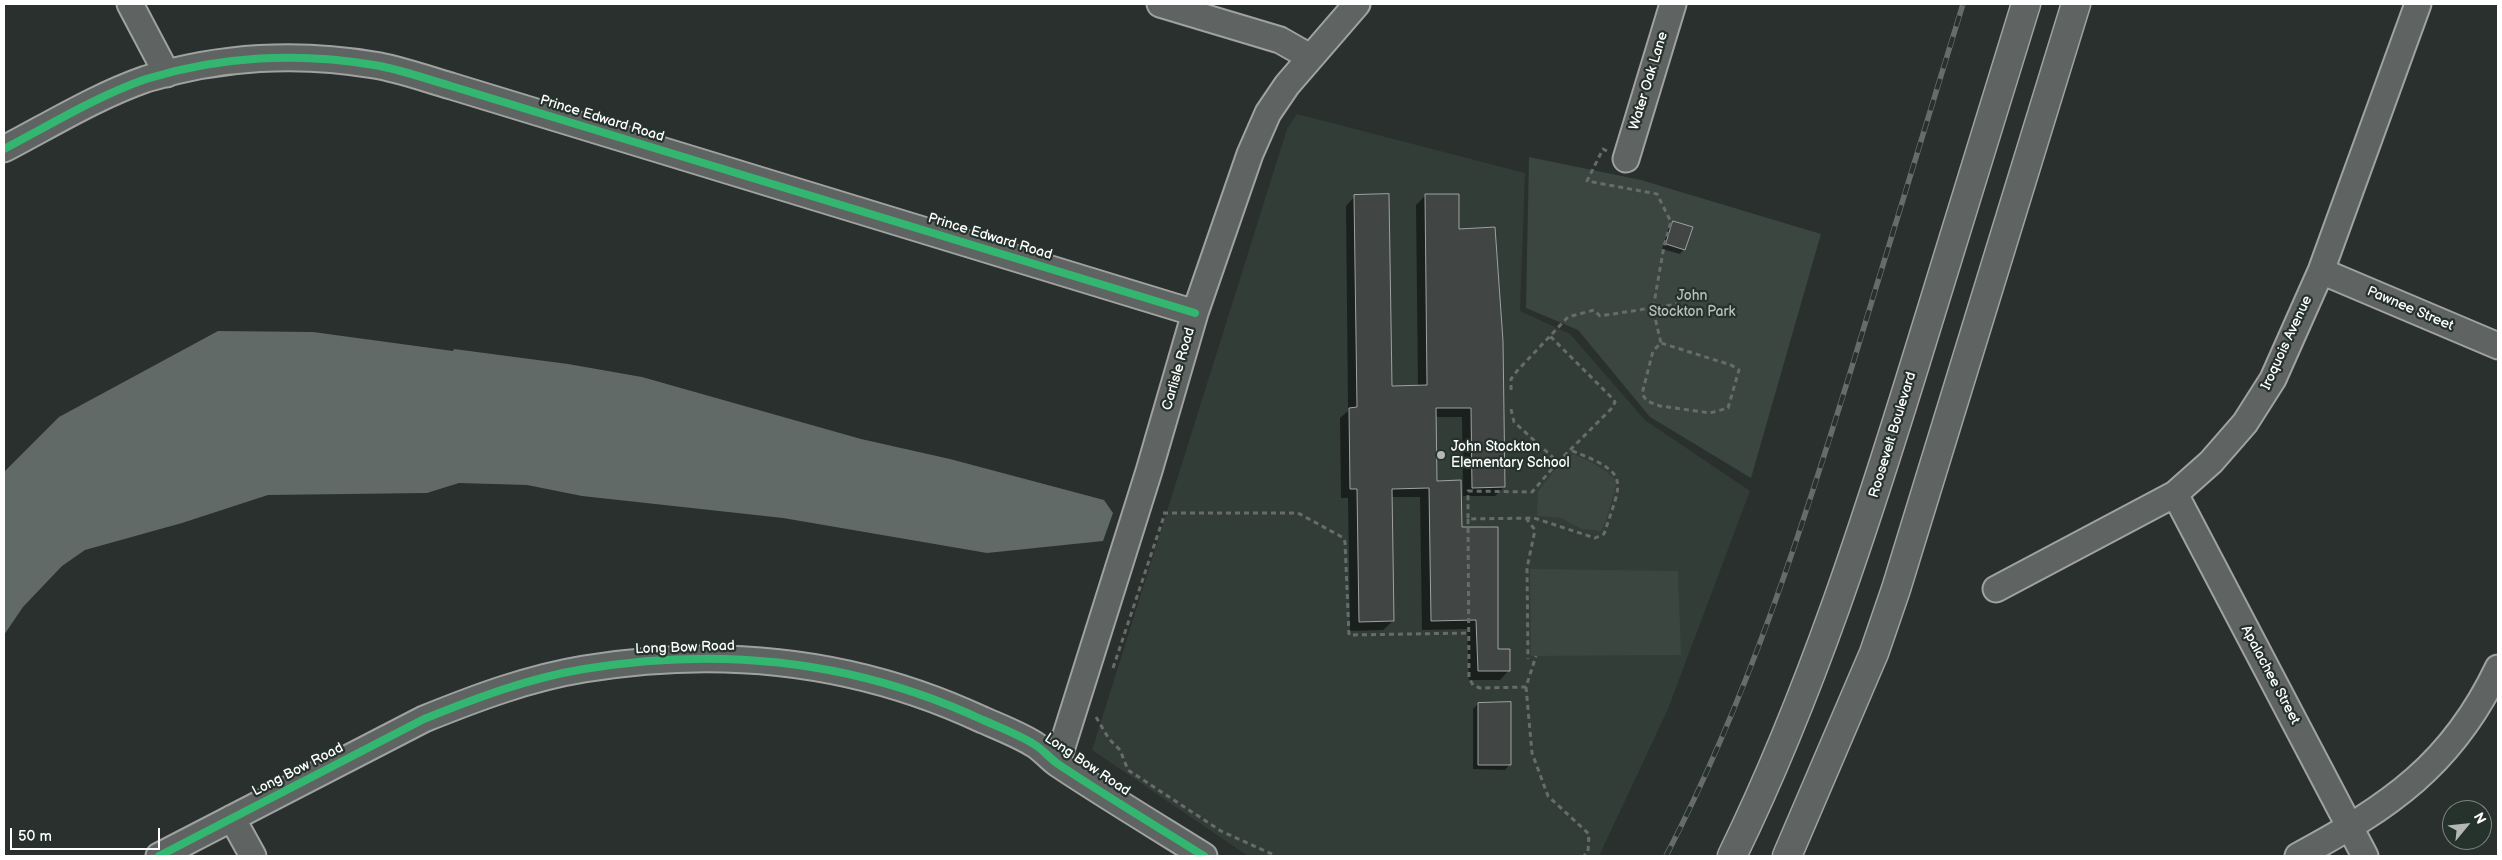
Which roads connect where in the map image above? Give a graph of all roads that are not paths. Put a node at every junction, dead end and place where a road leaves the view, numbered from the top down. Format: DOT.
graph roads {
  1 [pos="130,4"];
  2 [pos="1160,4"];
  3 [pos="1357,4"];
  4 [pos="1672,4"];
  5 [pos="2026,4"];
  6 [pos="2076,4"];
  7 [pos="2418,4"];
  8 [pos="1310,57"];
  9 [pos="167,74"];
  10 [pos="4,149"];
  11 [pos="1626,159"];
  12 [pos="2321,271"];
  13 [pos="1195,313"];
  14 [pos="2498,346"];
  15 [pos="2174,494"];
  16 [pos="1996,589"];
  17 [pos="2498,668"];
  18 [pos="1057,763"];
  19 [pos="232,818"];
  20 [pos="2350,828"];
  21 [pos="159,856"];
  22 [pos="253,856"];
  23 [pos="1204,856"];
  24 [pos="1732,856"];
  25 [pos="1787,856"];
  26 [pos="2298,856"];
  27 [pos="2365,856"];
  1 -- 9 [label="street"];
  2 -- 8 [label="street"];
  3 -- 8 [label="street, Carlisle Road"];
  4 -- 11 [label="street, Water Oak Lane"];
  5 -- 24 [label="highway, Roosevelt Boulevard"];
  6 -- 25 [label="highway"];
  7 -- 12 [label="street, Iroquois Avenue"];
  8 -- 13 [label="street, Carlisle Road"];
  9 -- 10 [label="street, Prince Edward Road"];
  9 -- 13 [label="street, Prince Edward Road"];
  12 -- 14 [label="street, Pawnee Street"];
  12 -- 15 [label="street, Iroquois Avenue"];
  13 -- 18 [label="street, Carlisle Road"];
  15 -- 16 [label="street, Iroquois Avenue"];
  15 -- 20 [label="street, Apalachee Street"];
  17 -- 20 [label="street"];
  18 -- 19 [label="street, Long Bow Road"];
  18 -- 23 [label="street, Long Bow Road"];
  19 -- 21 [label="street, Long Bow Road"];
  19 -- 22 [label="street"];
  20 -- 26 [label="street"];
  20 -- 27 [label="street, Apalachee Street"];
}
